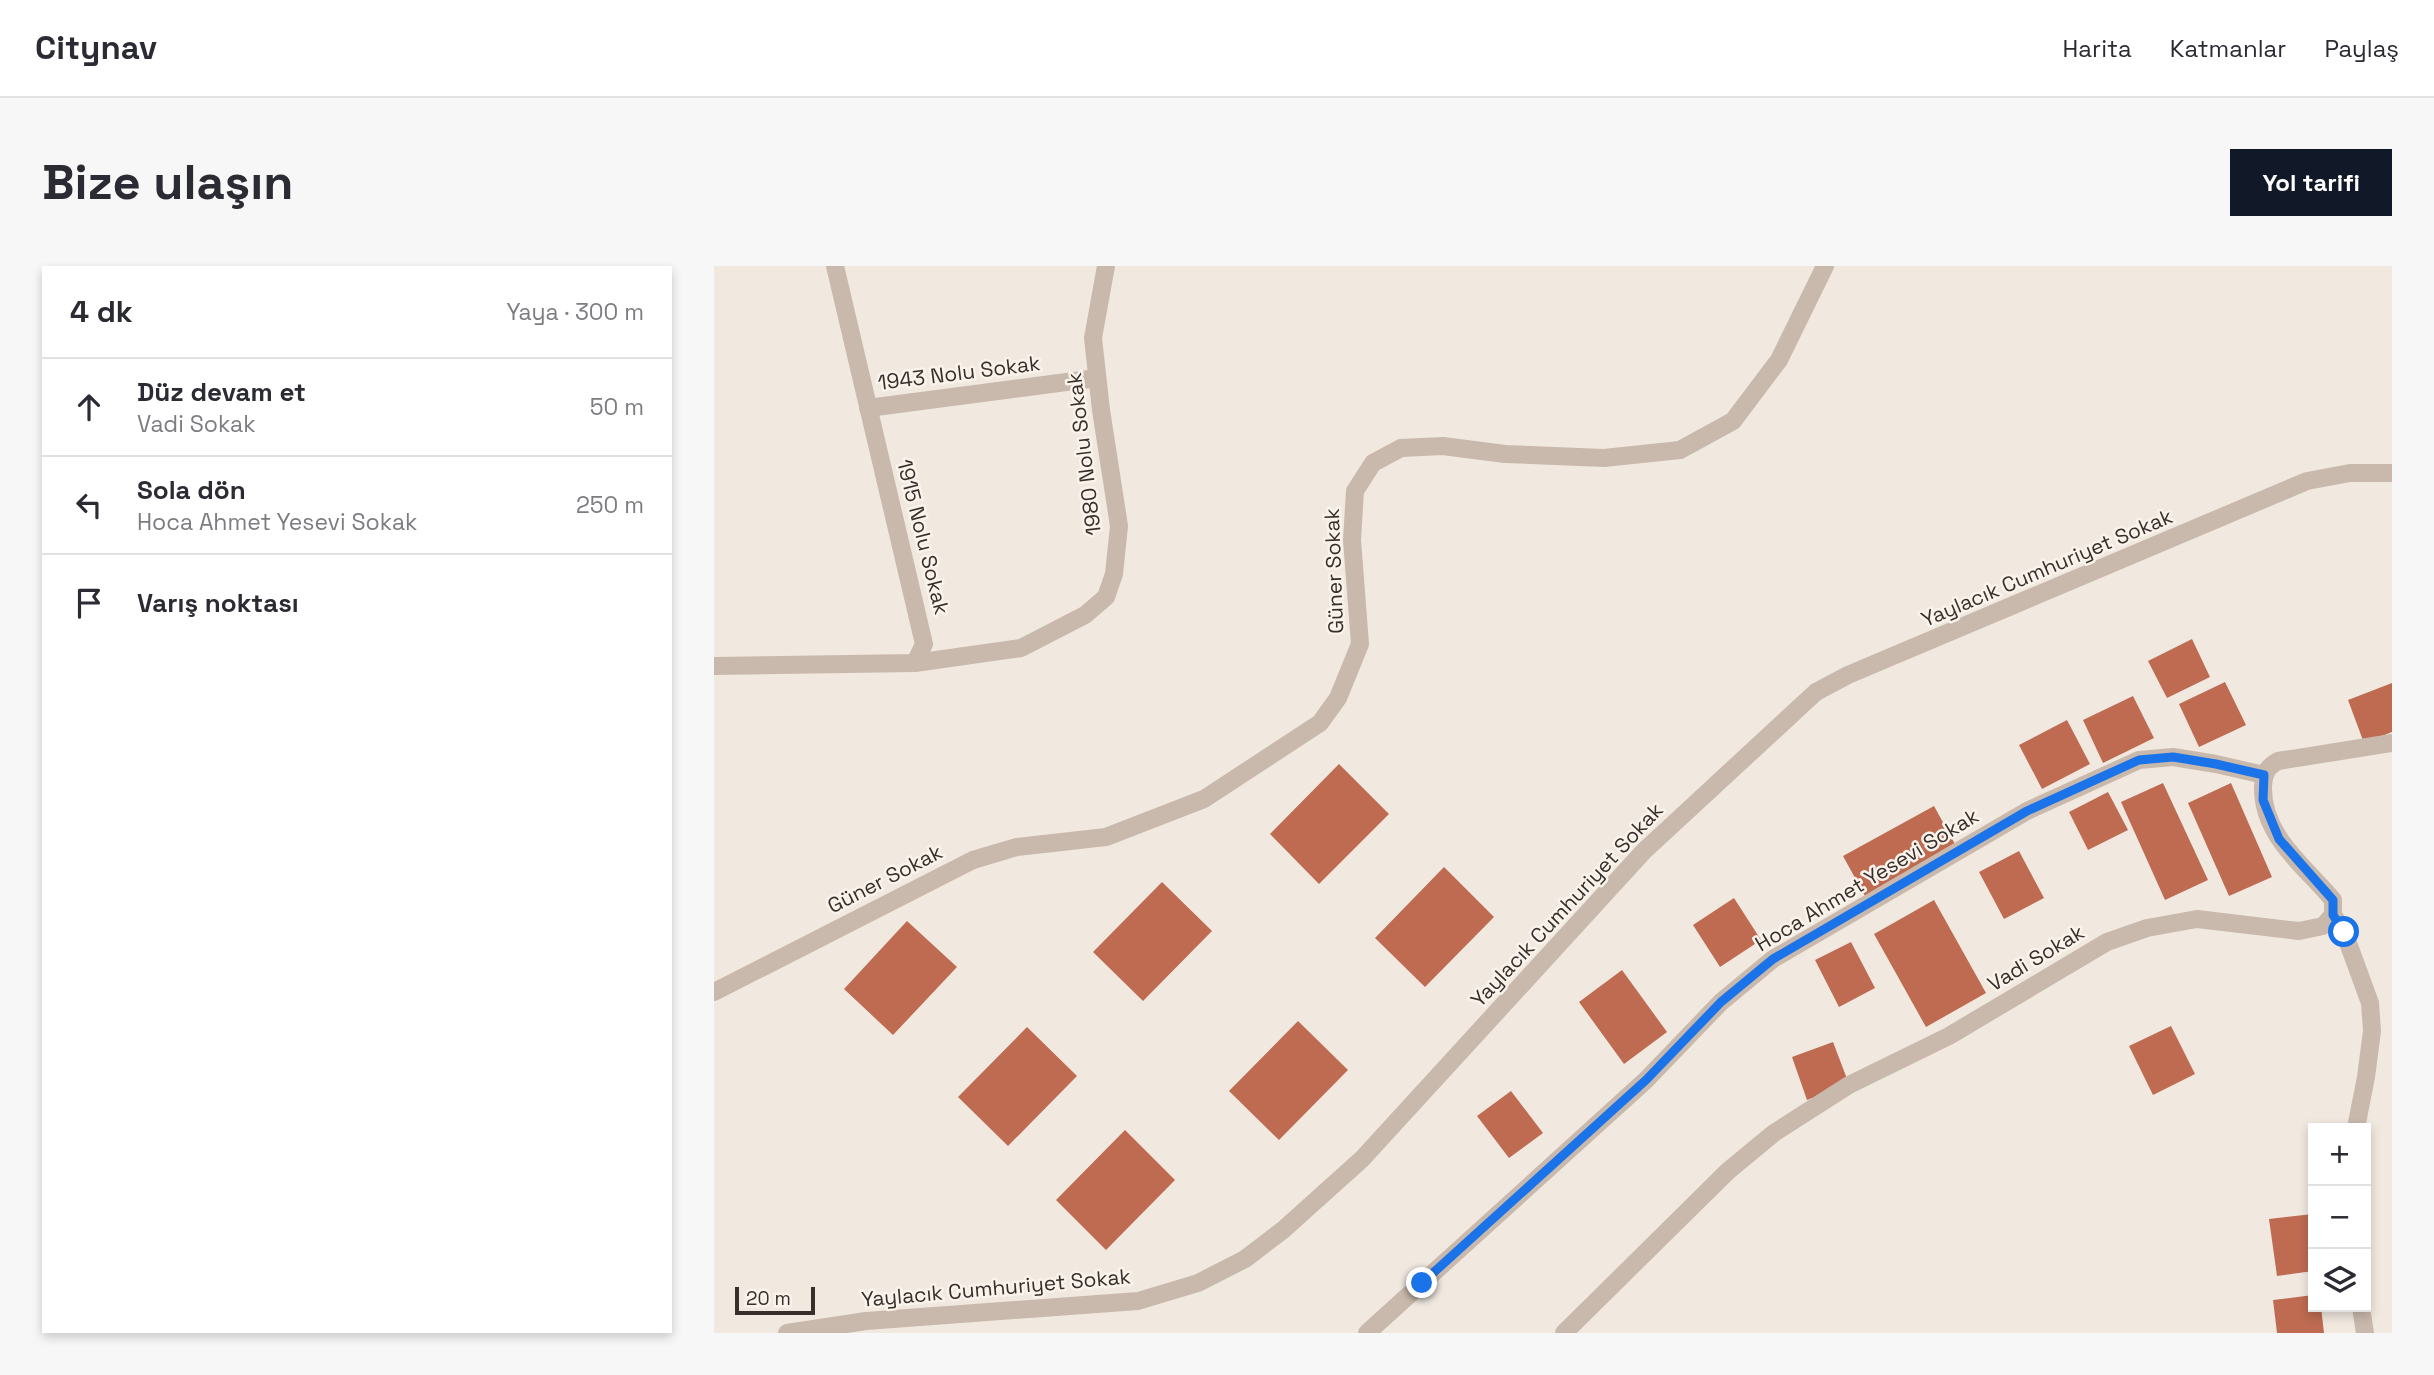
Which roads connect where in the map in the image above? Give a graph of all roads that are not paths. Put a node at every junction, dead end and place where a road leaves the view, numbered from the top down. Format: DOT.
graph roads {
  1 [pos="835,266"];
  2 [pos="1106,266"];
  3 [pos="1825,266"];
  4 [pos="1097,378"];
  5 [pos="868,408"];
  6 [pos="2392,473"];
  7 [pos="915,663"];
  8 [pos="714,666"];
  9 [pos="2392,743"];
  10 [pos="2264,775"];
  11 [pos="2333,915"];
  12 [pos="714,992"];
  13 [pos="2357,1123"];
  14 [pos="2362,1312"];
  15 [pos="787,1333"];
  16 [pos="1367,1333"];
  17 [pos="1564,1333"];
  18 [pos="2365,1333"];
  1 -- 5 [label="street, 1915 Nolu Sokak"];
  2 -- 4 [label="street, 1980 Nolu Sokak"];
  3 -- 12 [label="street, Güner Sokak"];
  4 -- 5 [label="street, 1943 Nolu Sokak"];
  4 -- 7 [label="street, 1980 Nolu Sokak"];
  5 -- 7 [label="street, 1915 Nolu Sokak"];
  6 -- 15 [label="street, Yaylacık Cumhuriyet Sokak"];
  7 -- 8 [label="street"];
  9 -- 10 [label="street"];
  10 -- 11 [label="street"];
  10 -- 16 [label="street, Hoca Ahmet Yesevi Sokak"];
  11 -- 13 [label="street"];
  11 -- 17 [label="street, Vadi Sokak"];
  14 -- 18 [label="street"];
}
